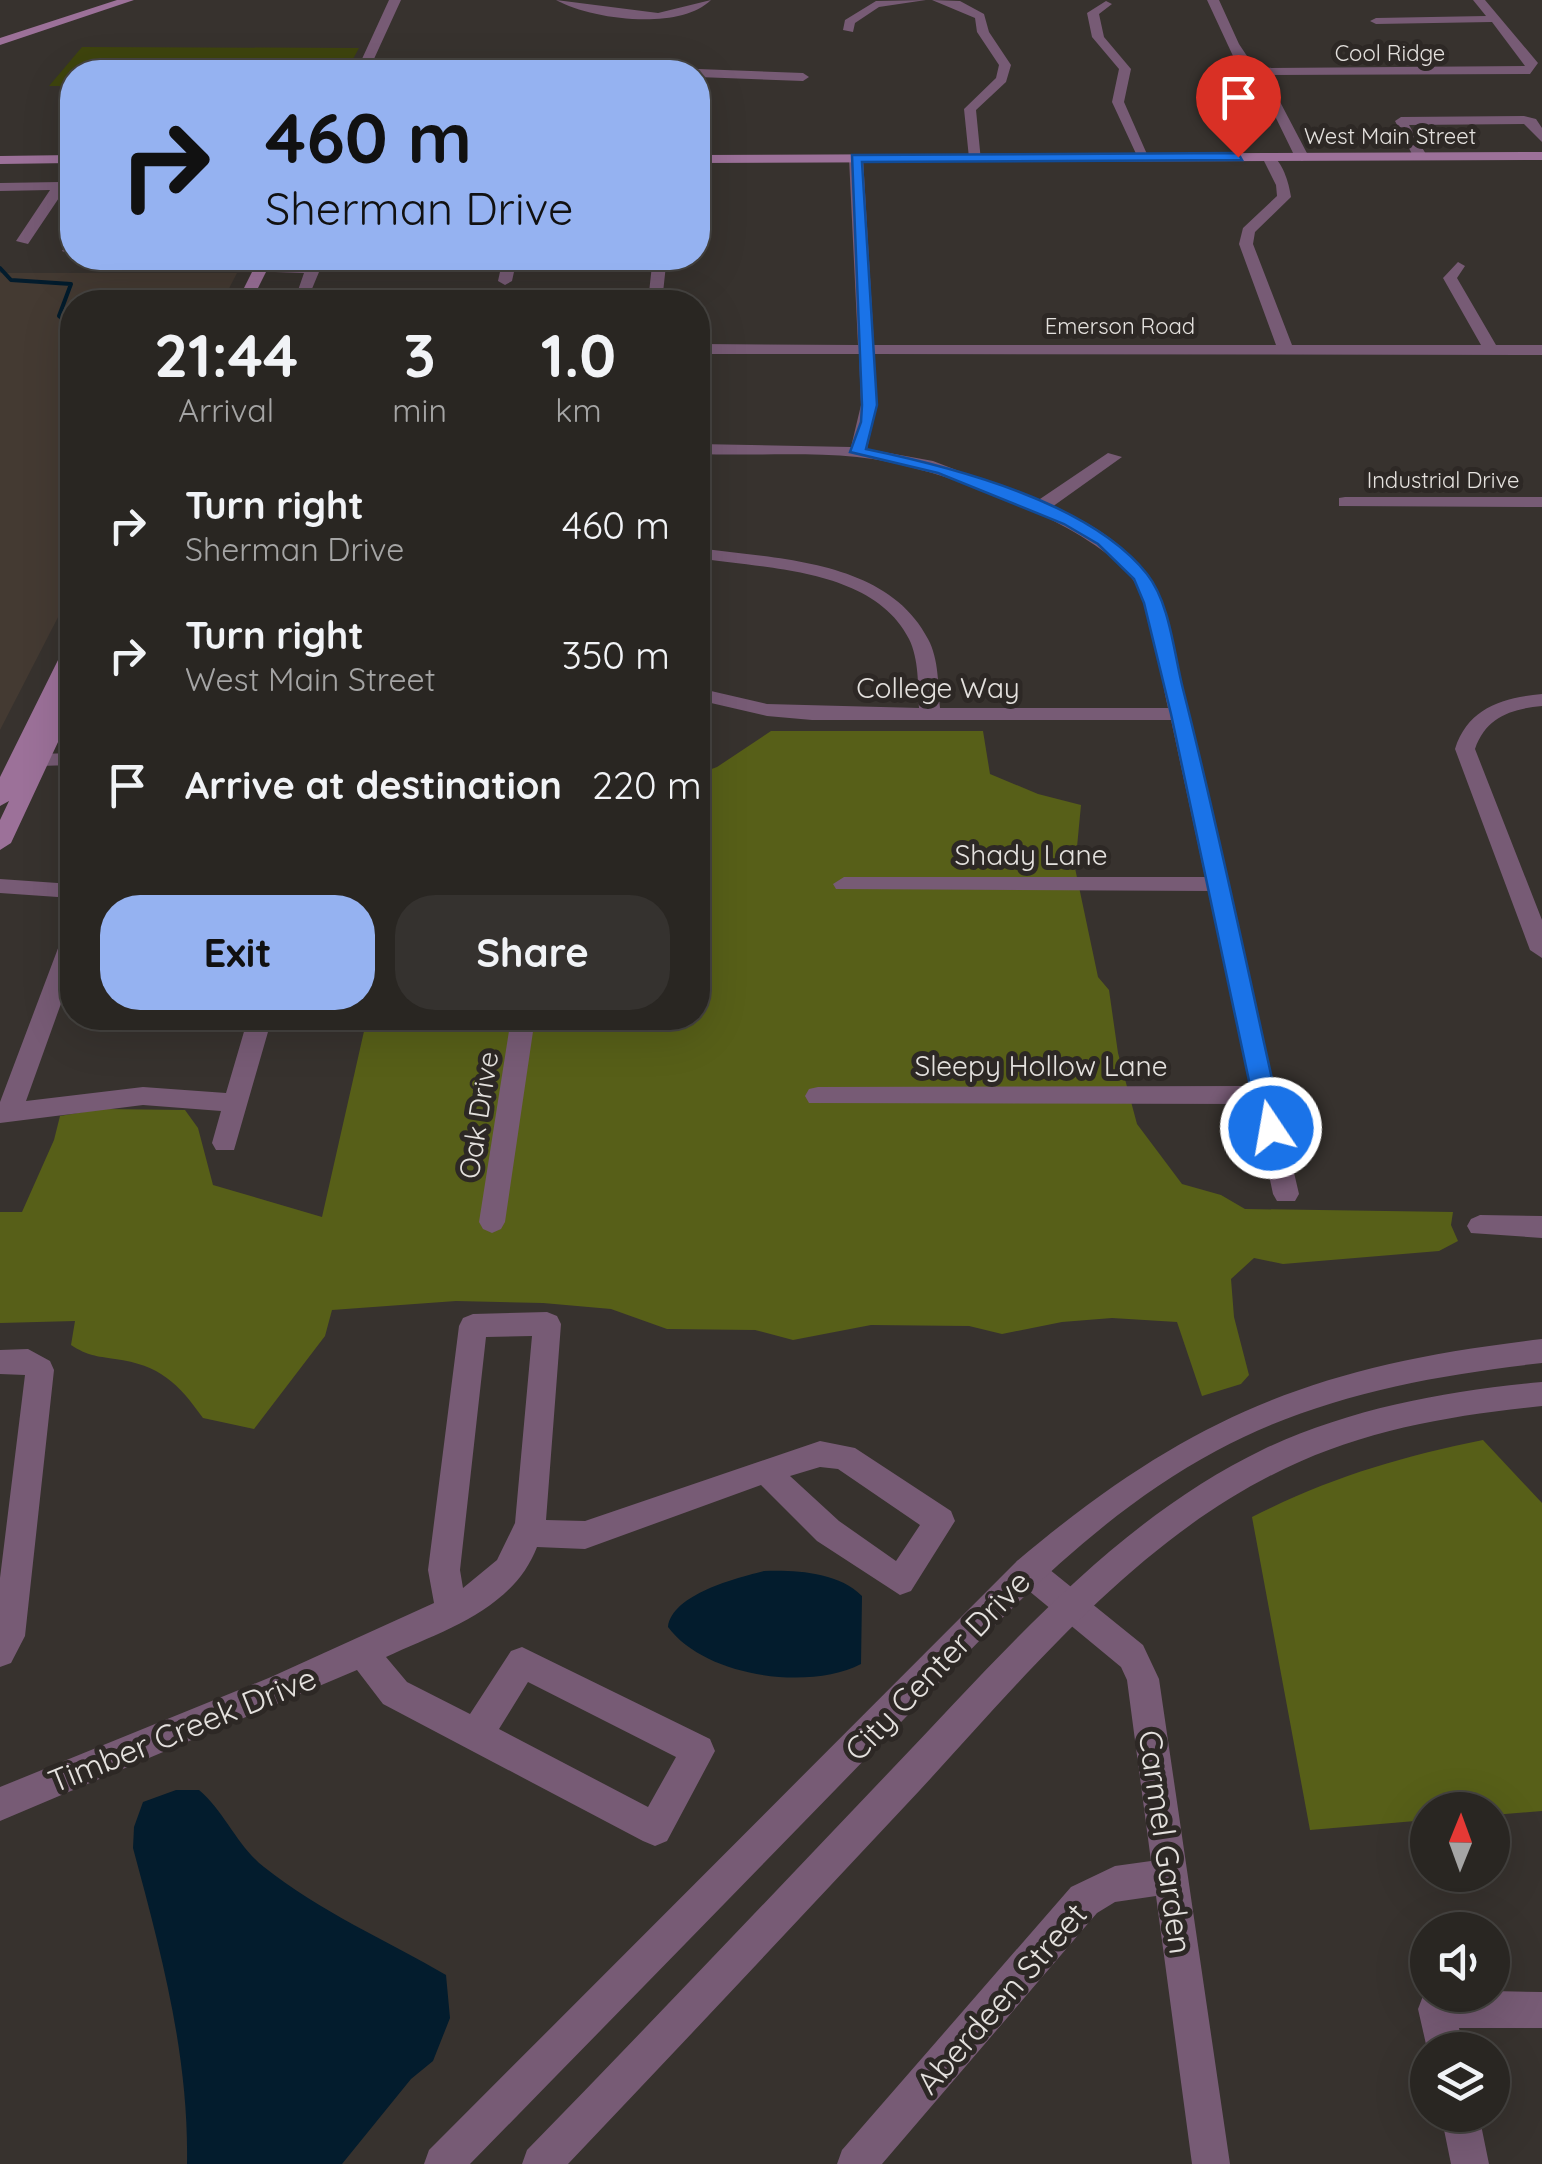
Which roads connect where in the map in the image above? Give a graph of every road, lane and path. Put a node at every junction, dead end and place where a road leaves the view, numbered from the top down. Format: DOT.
graph roads {
  1 [pos="105,0"];
  2 [pos="128,0"];
  3 [pos="396,0"];
  4 [pos="562,0"];
  5 [pos="705,0"];
  6 [pos="920,0"];
  7 [pos="938,0"];
  8 [pos="1213,0"];
  9 [pos="1480,0"];
  10 [pos="1106,4"];
  11 [pos="1494,19"];
  12 [pos="1376,21"];
  13 [pos="849,30"];
  14 [pos="0,34"];
  15 [pos="0,42"];
  16 [pos="368,60"];
  17 [pos="710,74"];
  18 [pos="1253,74"];
  19 [pos="803,77"];
  20 [pos="1542,138"];
  21 [pos="1420,156"];
  22 [pos="1542,156"];
  23 [pos="1277,157"];
  24 [pos="1302,157"];
  25 [pos="710,158"];
  26 [pos="856,158"];
  27 [pos="976,158"];
  28 [pos="1145,158"];
  29 [pos="60,159"];
  30 [pos="0,160"];
  31 [pos="0,187"];
  32 [pos="23,241"];
  33 [pos="1458,266"];
  34 [pos="507,270"];
  35 [pos="505,281"];
  36 [pos="1286,348"];
  37 [pos="710,349"];
  38 [pos="866,349"];
  39 [pos="1491,350"];
  40 [pos="1542,350"];
  41 [pos="710,449"];
  42 [pos="858,452"];
  43 [pos="1114,457"];
  44 [pos="1345,502"];
  45 [pos="1542,502"];
  46 [pos="1040,507"];
  47 [pos="710,555"];
  48 [pos="60,676"];
  49 [pos="710,696"];
  50 [pos="1542,700"];
  51 [pos="1180,714"];
  52 [pos="930,715"];
  53 [pos="60,718"];
  54 [pos="60,759"];
  55 [pos="40,760"];
  56 [pos="3,788"];
  57 [pos="0,843"];
  58 [pos="844,884"];
  59 [pos="1218,884"];
  60 [pos="0,886"];
  61 [pos="60,889"];
  62 [pos="1537,925"];
  63 [pos="1542,950"];
  64 [pos="60,973"];
  65 [pos="256,1030"];
  66 [pos="521,1030"];
  67 [pos="1264,1095"];
  68 [pos="818,1096"];
  69 [pos="234,1103"];
  70 [pos="4,1113"];
  71 [pos="225,1142"];
  72 [pos="1286,1194"];
  73 [pos="492,1222"];
  74 [pos="1480,1226"];
  75 [pos="1542,1227"];
  76 [pos="1542,1351"];
  77 [pos="0,1362"];
  78 [pos="1542,1394"];
  79 [pos="767,1470"];
  80 [pos="527,1533"];
  81 [pos="1028,1571"];
  82 [pos="1076,1606"];
  83 [pos="452,1612"];
  84 [pos="0,1652"];
  85 [pos="364,1654"];
  86 [pos="476,1735"];
  87 [pos="0,1804"];
  88 [pos="1171,1878"];
  89 [pos="1542,2010"];
  90 [pos="1441,2032"];
  91 [pos="1463,2132"];
  92 [pos="443,2164"];
  93 [pos="541,2164"];
  94 [pos="856,2164"];
  95 [pos="1211,2164"];
  96 [pos="1470,2164"];
  1 -- 14 [label="main road"];
  2 -- 15 [label="main road"];
  3 -- 16 [label="street"];
  4 -- 5 [label="street"];
  6 -- 13 [label="street"];
  7 -- 27 [label="street"];
  8 -- 18 [label="street"];
  9 -- 11 [label="street"];
  10 -- 28 [label="street"];
  11 -- 12 [label="street"];
  11 -- 18 [label="street, Cool Ridge"];
  17 -- 19 [label="street"];
  18 -- 23 [label="street"];
  18 -- 24 [label="street"];
  20 -- 21 [label="street"];
  21 -- 22 [label="main road, West Main Street"];
  21 -- 24 [label="main road, West Main Street"];
  23 -- 24 [label="main road, West Main Street"];
  23 -- 28 [label="main road, West Main Street"];
  23 -- 36 [label="street"];
  25 -- 26 [label="main road, West Main Street"];
  26 -- 27 [label="main road, West Main Street"];
  26 -- 38 [label="street"];
  27 -- 28 [label="main road, West Main Street"];
  29 -- 30 [label="main road"];
  31 -- 32 [label="street"];
  33 -- 39 [label="street"];
  34 -- 35 [label="street"];
  36 -- 38 [label="street, Emerson Road"];
  36 -- 39 [label="street, Emerson Road"];
  37 -- 38 [label="street, Emerson Road"];
  38 -- 42 [label="street"];
  39 -- 40 [label="street, Emerson Road"];
  41 -- 42 [label="street"];
  42 -- 46 [label="street"];
  43 -- 46 [label="street"];
  44 -- 45 [label="street, Industrial Drive"];
  46 -- 51 [label="street"];
  47 -- 52 [label="street"];
  48 -- 56 [label="main road"];
  49 -- 52 [label="street, College Way"];
  50 -- 62 [label="street"];
  51 -- 52 [label="street, College Way"];
  51 -- 59 [label="street"];
  53 -- 55 [label="main road"];
  54 -- 55 [label="street"];
  55 -- 57 [label="main road"];
  58 -- 59 [label="street, Shady Lane"];
  59 -- 67 [label="street"];
  60 -- 61 [label="street"];
  62 -- 63 [label="street"];
  64 -- 70 [label="street"];
  65 -- 69 [label="street"];
  66 -- 73 [label="street, Oak Drive"];
  67 -- 68 [label="street, Sleepy Hollow Lane"];
  67 -- 72 [label="street"];
  69 -- 70 [label="street"];
  69 -- 71 [label="street"];
  74 -- 75 [label="street"];
  76 -- 81 [label="street, City Center Drive"];
  77 -- 84 [label="street"];
  78 -- 82 [label="street, City Center Drive"];
  79 -- 79 [label="street"];
  79 -- 80 [label="street"];
  80 -- 83 [label="street, Timber Creek Drive"];
  80 -- 83 [label="street, Timber Creek Drive"];
  81 -- 82 [label="street, Carmel Garden"];
  81 -- 92 [label="street, City Center Drive"];
  82 -- 88 [label="street, Carmel Garden"];
  82 -- 93 [label="street, City Center Drive"];
  83 -- 85 [label="street, Timber Creek Drive"];
  85 -- 86 [label="street"];
  85 -- 87 [label="street, Timber Creek Drive"];
  86 -- 86 [label="street"];
  88 -- 94 [label="street, Aberdeen Street"];
  88 -- 95 [label="street, Carmel Garden"];
  89 -- 90 [label="street"];
  91 -- 96 [label="street"];
}
